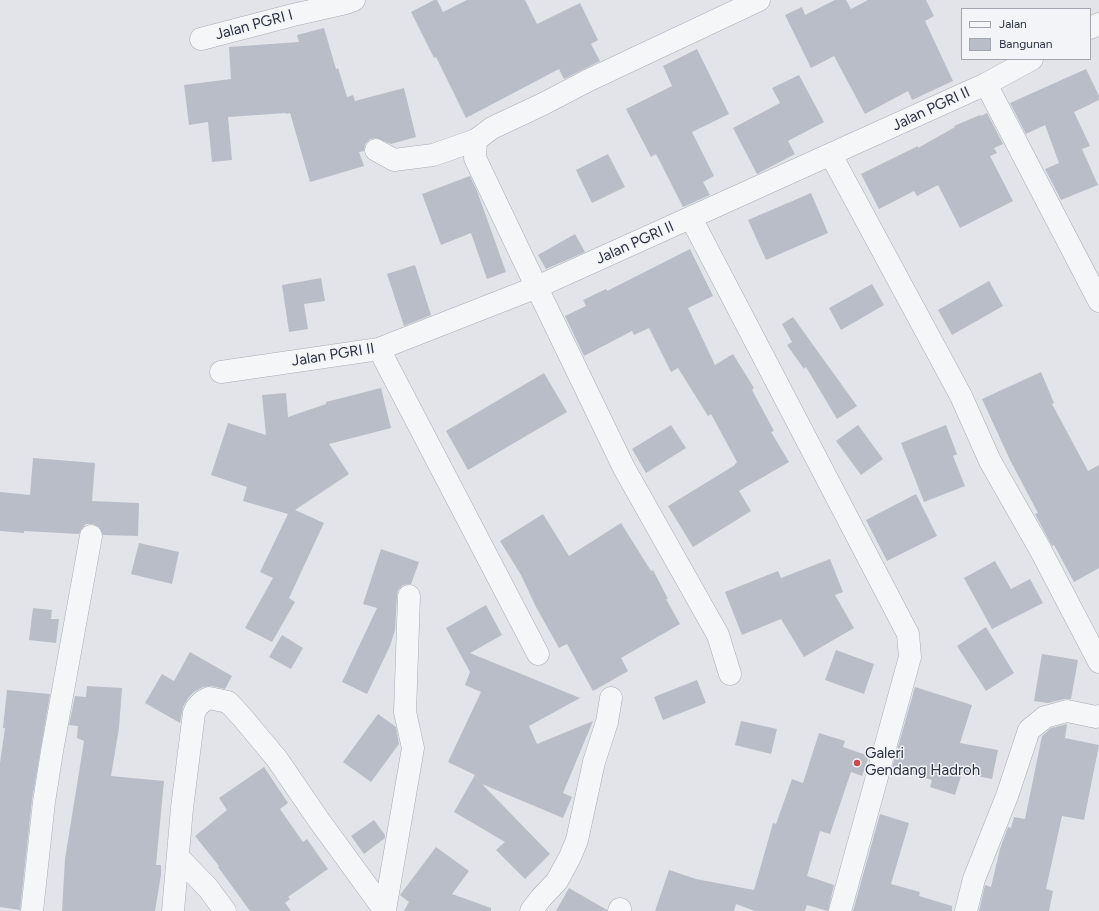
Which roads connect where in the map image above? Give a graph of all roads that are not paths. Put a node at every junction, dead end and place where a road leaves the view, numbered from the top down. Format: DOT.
graph roads {
  1 [pos="354,0"];
  2 [pos="759,0"];
  3 [pos="201,40"];
  4 [pos="1030,60"];
  5 [pos="986,84"];
  6 [pos="476,140"];
  7 [pos="376,150"];
  8 [pos="831,155"];
  9 [pos="691,218"];
  10 [pos="537,287"];
  11 [pos="1099,301"];
  12 [pos="380,349"];
  13 [pos="221,372"];
  14 [pos="92,536"];
  15 [pos="409,596"];
  16 [pos="538,654"];
  17 [pos="1099,662"];
  18 [pos="730,674"];
  19 [pos="611,698"];
  20 [pos="1099,716"];
  21 [pos="178,857"];
  22 [pos="32,911"];
  23 [pos="173,911"];
  24 [pos="225,911"];
  25 [pos="385,911"];
  26 [pos="531,911"];
  27 [pos="840,911"];
  28 [pos="966,911"];
  1 -- 3 [label="street, Jalan PGRI I"];
  2 -- 6 [label="street"];
  4 -- 5 [label="street, Jalan PGRI II"];
  5 -- 8 [label="street, Jalan PGRI II"];
  5 -- 11 [label="street"];
  6 -- 7 [label="street"];
  6 -- 10 [label="street"];
  8 -- 9 [label="street, Jalan PGRI II"];
  8 -- 17 [label="street"];
  9 -- 10 [label="street, Jalan PGRI II"];
  9 -- 27 [label="street"];
  10 -- 12 [label="street, Jalan PGRI II"];
  10 -- 18 [label="street"];
  12 -- 13 [label="street, Jalan PGRI II"];
  12 -- 16 [label="street"];
  14 -- 22 [label="street"];
  15 -- 25 [label="street"];
  19 -- 26 [label="street"];
  20 -- 28 [label="street"];
  21 -- 23 [label="street"];
  21 -- 24 [label="street"];
  21 -- 25 [label="street"];
}
